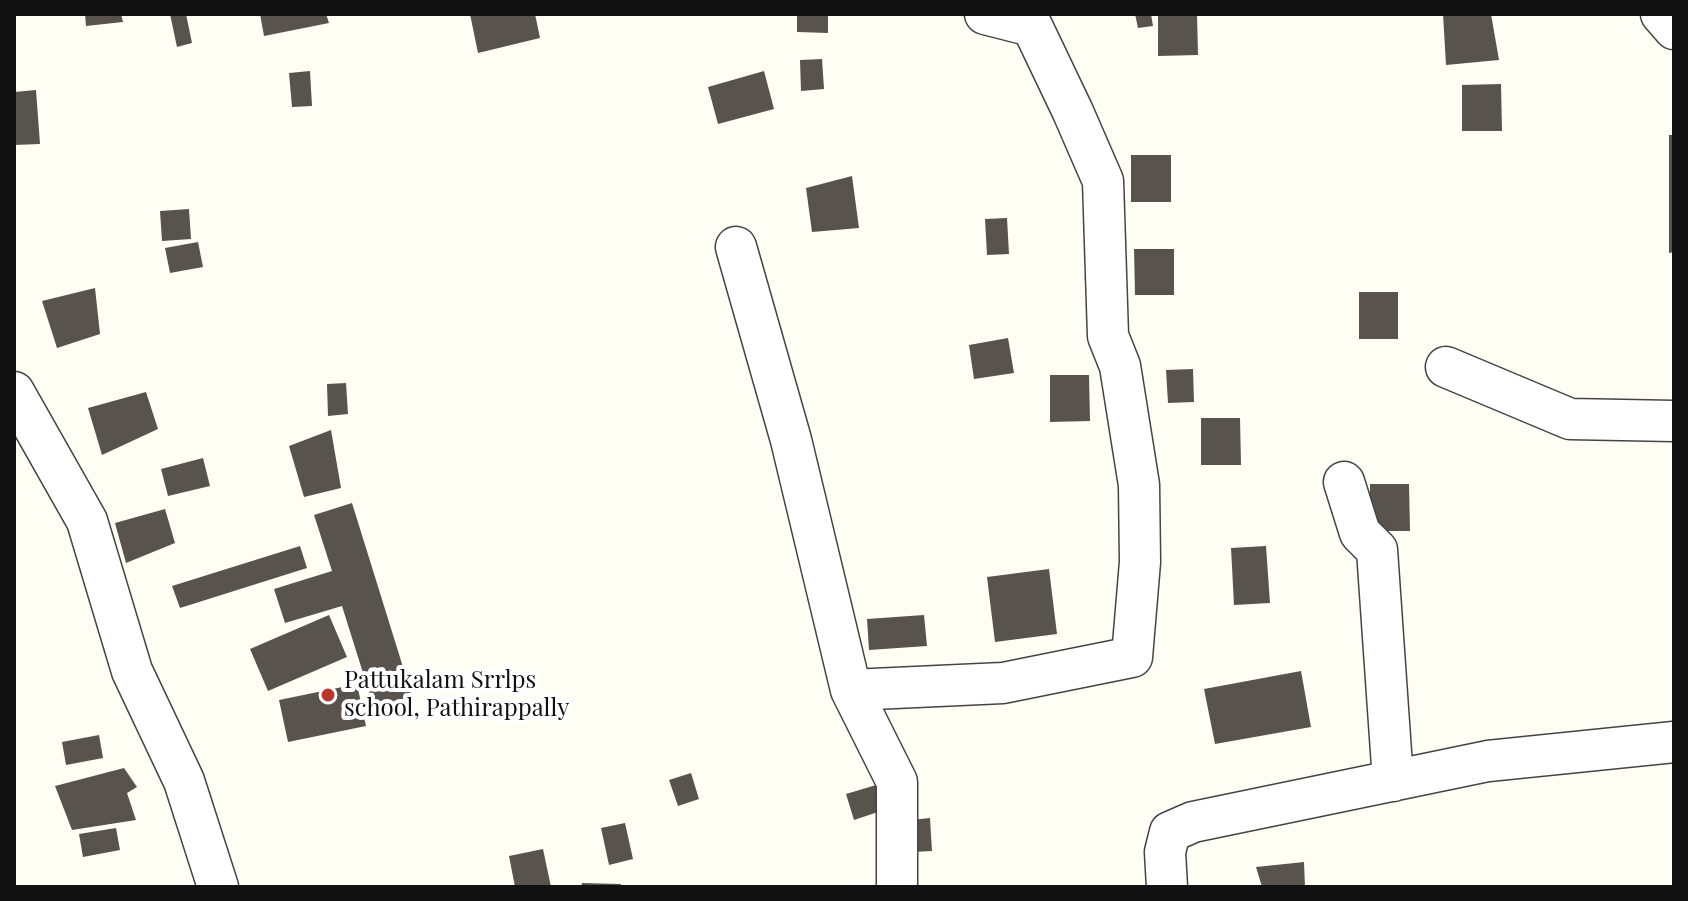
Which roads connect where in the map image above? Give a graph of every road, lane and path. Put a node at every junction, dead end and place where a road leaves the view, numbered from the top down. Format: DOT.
graph roads {
  1 [pos="985,14"];
  2 [pos="1661,14"];
  3 [pos="1674,29"];
  4 [pos="736,247"];
  5 [pos="1446,367"];
  6 [pos="14,392"];
  7 [pos="1674,421"];
  8 [pos="1344,482"];
  9 [pos="851,690"];
  10 [pos="1674,742"];
  11 [pos="1393,781"];
  12 [pos="218,887"];
  13 [pos="897,887"];
  14 [pos="1167,887"];
  1 -- 9 [label="street"];
  2 -- 3 [label="street"];
  4 -- 9 [label="street"];
  5 -- 7 [label="street"];
  6 -- 12 [label="street"];
  8 -- 11 [label="street"];
  9 -- 13 [label="street"];
  10 -- 11 [label="street"];
  11 -- 14 [label="street"];
}
